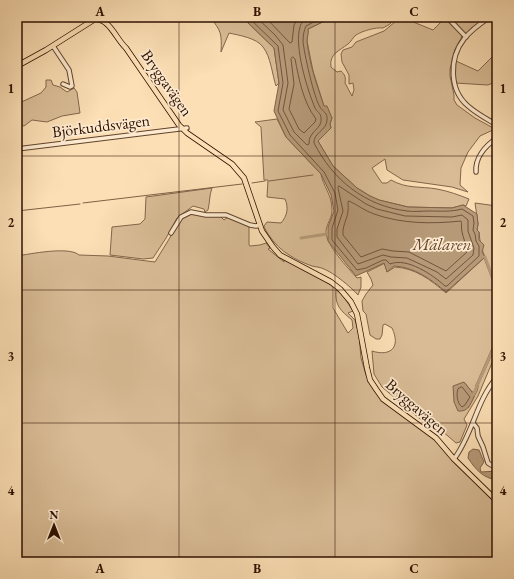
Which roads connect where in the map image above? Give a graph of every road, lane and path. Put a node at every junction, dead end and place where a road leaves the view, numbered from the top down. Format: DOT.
graph roads {
  1 [pos="447,17"];
  2 [pos="490,17"];
  3 [pos="466,37"];
  4 [pos="53,46"];
  5 [pos="17,66"];
  6 [pos="63,84"];
  7 [pos="497,125"];
  8 [pos="184,128"];
  9 [pos="497,138"];
  10 [pos="17,148"];
  11 [pos="476,172"];
  12 [pos="260,225"];
  13 [pos="171,233"];
  14 [pos="497,377"];
  15 [pos="473,423"];
  16 [pos="454,459"];
  17 [pos="497,465"];
  18 [pos="497,501"];
  1 -- 3 [label="street"];
  2 -- 3 [label="street"];
  3 -- 7 [label="street"];
  4 -- 5 [label="main road, Bryggavägen"];
  4 -- 6 [label="street"];
  4 -- 8 [label="main road, Bryggavägen"];
  8 -- 10 [label="street, Björkuddsvägen"];
  8 -- 12 [label="main road, Bryggavägen"];
  9 -- 11 [label="street"];
  12 -- 13 [label="street"];
  12 -- 16 [label="main road, Bryggavägen"];
  14 -- 15 [label="street"];
  15 -- 16 [label="street"];
  15 -- 17 [label="street"];
  16 -- 18 [label="main road, Bryggavägen"];
}
